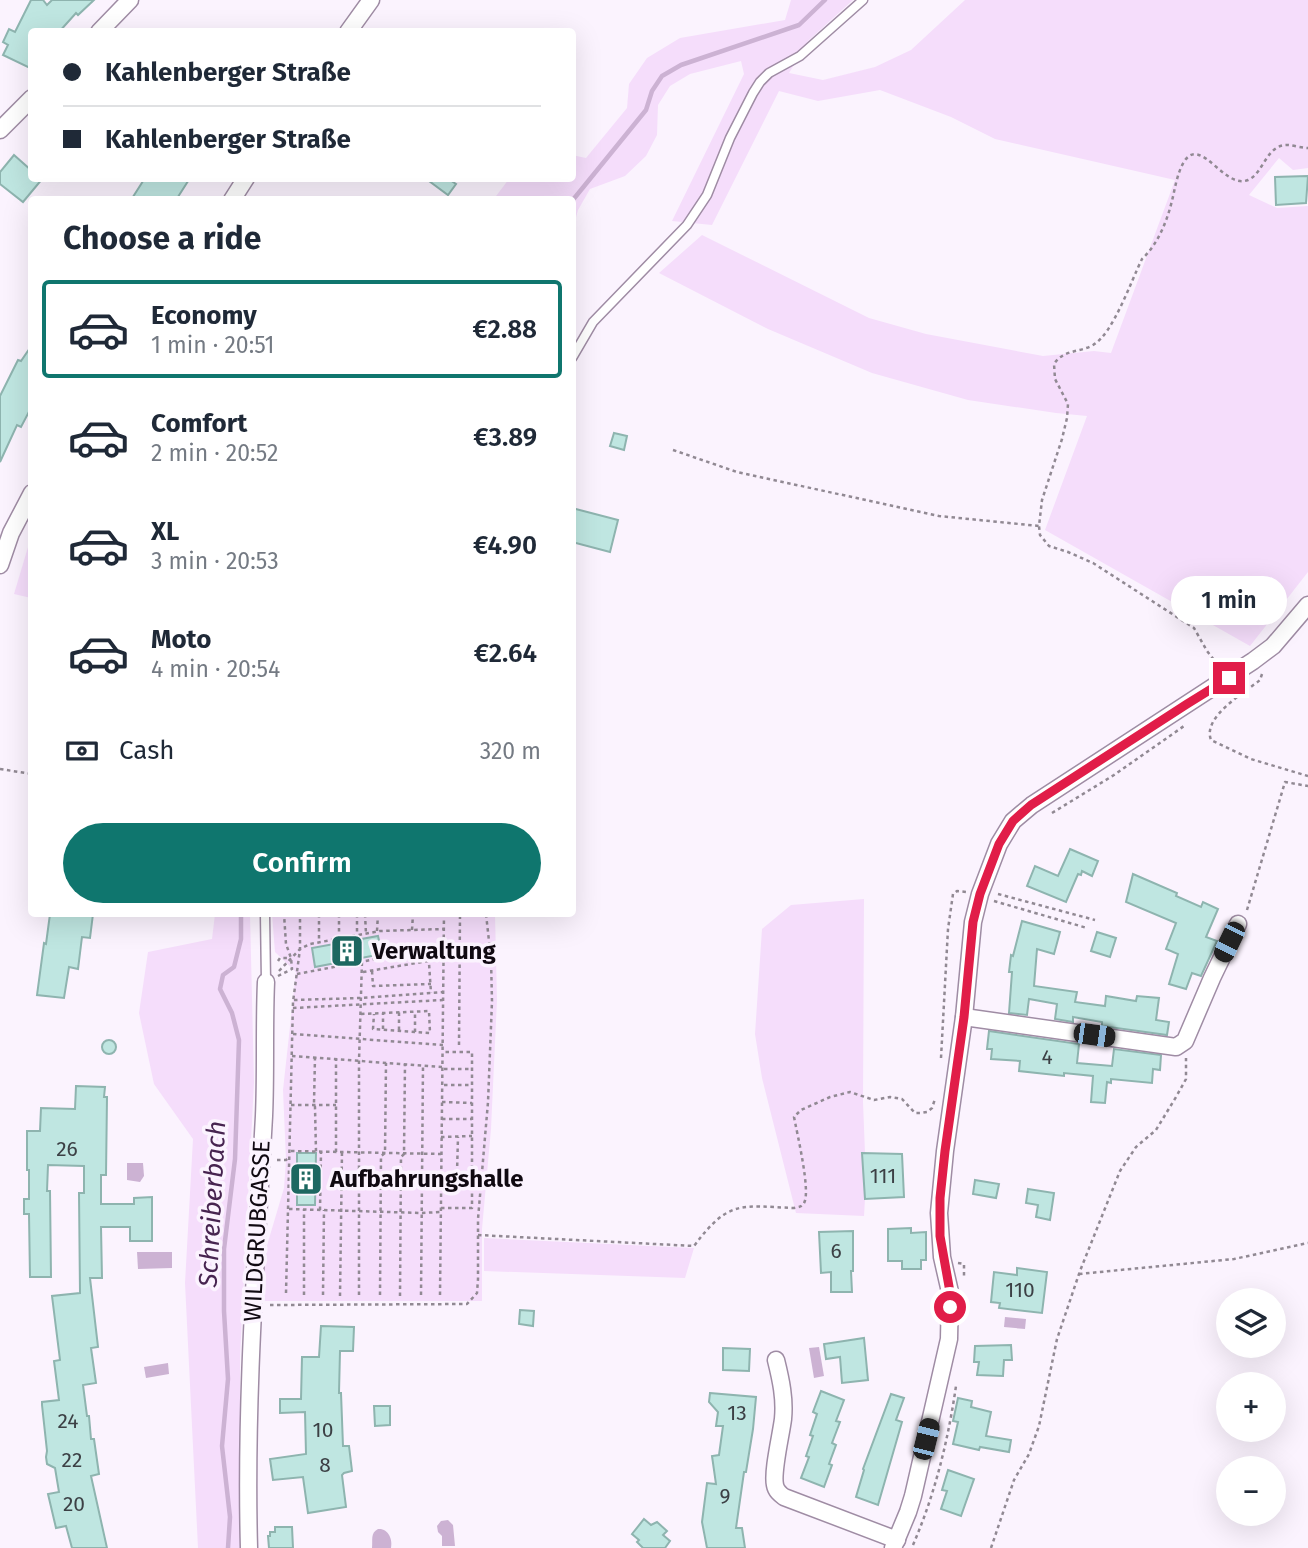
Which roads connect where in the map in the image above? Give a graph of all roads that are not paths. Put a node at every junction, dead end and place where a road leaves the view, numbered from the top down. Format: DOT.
graph roads {
  1 [pos="130,0"];
  2 [pos="371,0"];
  3 [pos="863,0"];
  4 [pos="103,28"];
  5 [pos="351,28"];
  6 [pos="28,102"];
  7 [pos="0,130"];
  8 [pos="576,351"];
  9 [pos="28,501"];
  10 [pos="0,565"];
  11 [pos="1308,605"];
  12 [pos="265,917"];
  13 [pos="1238,923"];
  14 [pos="266,982"];
  15 [pos="964,1017"];
  16 [pos="776,1360"];
  17 [pos="895,1544"];
  18 [pos="249,1548"];
  1 -- 4 [label="street"];
  2 -- 5 [label="street"];
  3 -- 8 [label="lane"];
  6 -- 7 [label="street"];
  9 -- 10 [label="street"];
  11 -- 15 [label="street"];
  12 -- 14 [label="lane, WILDGRUBGASSE"];
  13 -- 15 [label="street"];
  14 -- 18 [label="street, WILDGRUBGASSE"];
  15 -- 17 [label="street"];
  16 -- 17 [label="street"];
}
